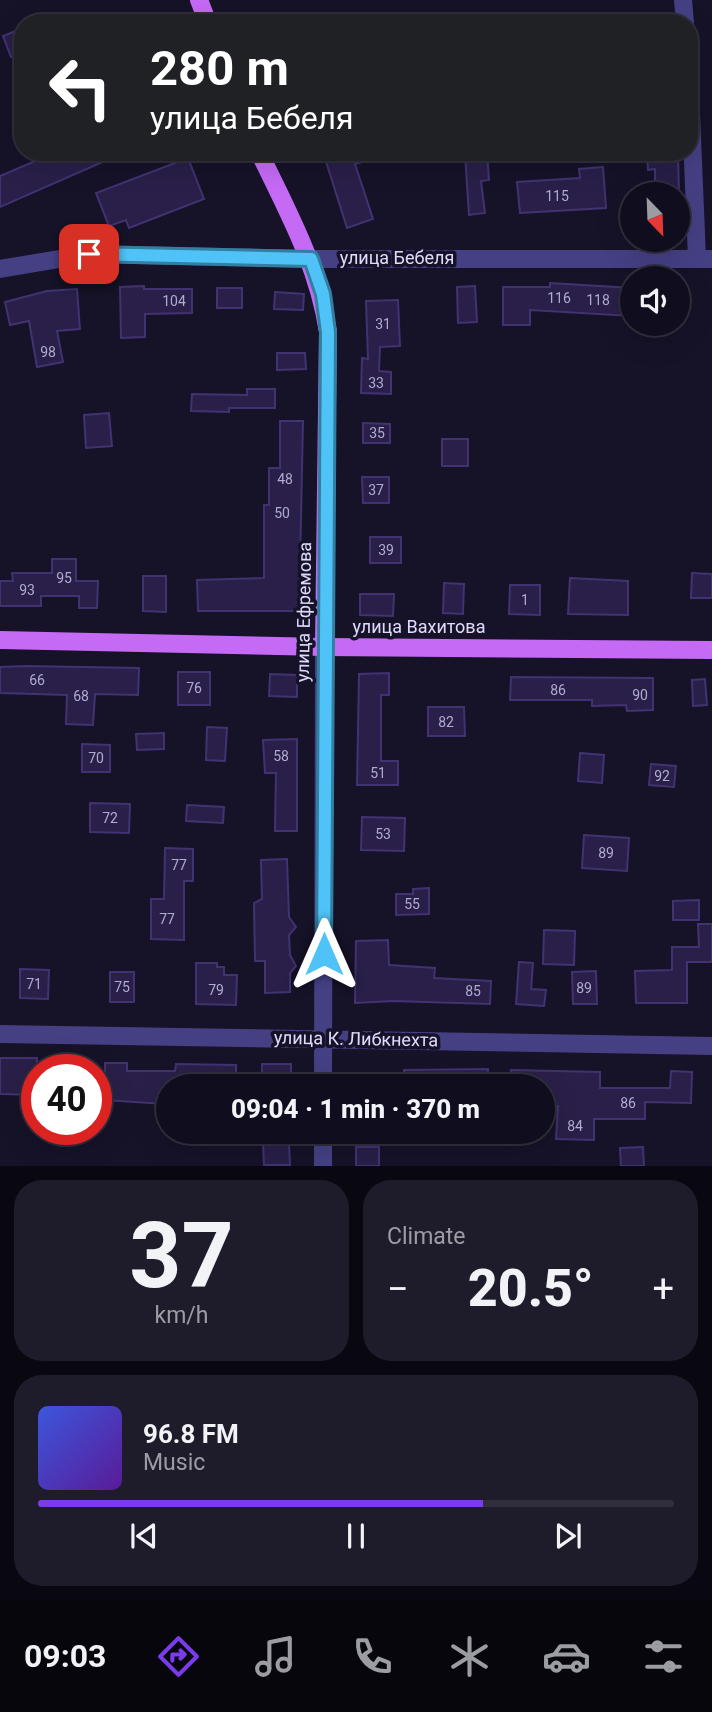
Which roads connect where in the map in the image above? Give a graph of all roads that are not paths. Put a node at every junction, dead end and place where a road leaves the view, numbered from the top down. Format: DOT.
graph roads {
  1 [pos="263,161"];
  2 [pos="696,161"];
  3 [pos="704,258"];
  4 [pos="311,259"];
  5 [pos="0,269"];
  6 [pos="0,640"];
  7 [pos="324,647"];
  8 [pos="712,650"];
  9 [pos="0,1034"];
  10 [pos="324,1038"];
  11 [pos="712,1046"];
  12 [pos="323,1074"];
  13 [pos="323,1144"];
  14 [pos="323,1166"];
  1 -- 4 [label="main road, улица Ефремова"];
  2 -- 3 [label="street"];
  3 -- 4 [label="street, улица Бебеля"];
  4 -- 5 [label="street, улица Бебеля"];
  4 -- 7 [label="main road, улица Ефремова"];
  6 -- 7 [label="main road, улица Вахитова"];
  7 -- 8 [label="main road, улица Вахитова"];
  7 -- 10 [label="street, улица Ефремова"];
  9 -- 10 [label="street, улица К. Либкнехта"];
  10 -- 11 [label="street, улица К. Либкнехта"];
  10 -- 12 [label="street, улица Ефремова"];
  13 -- 14 [label="street"];
}
